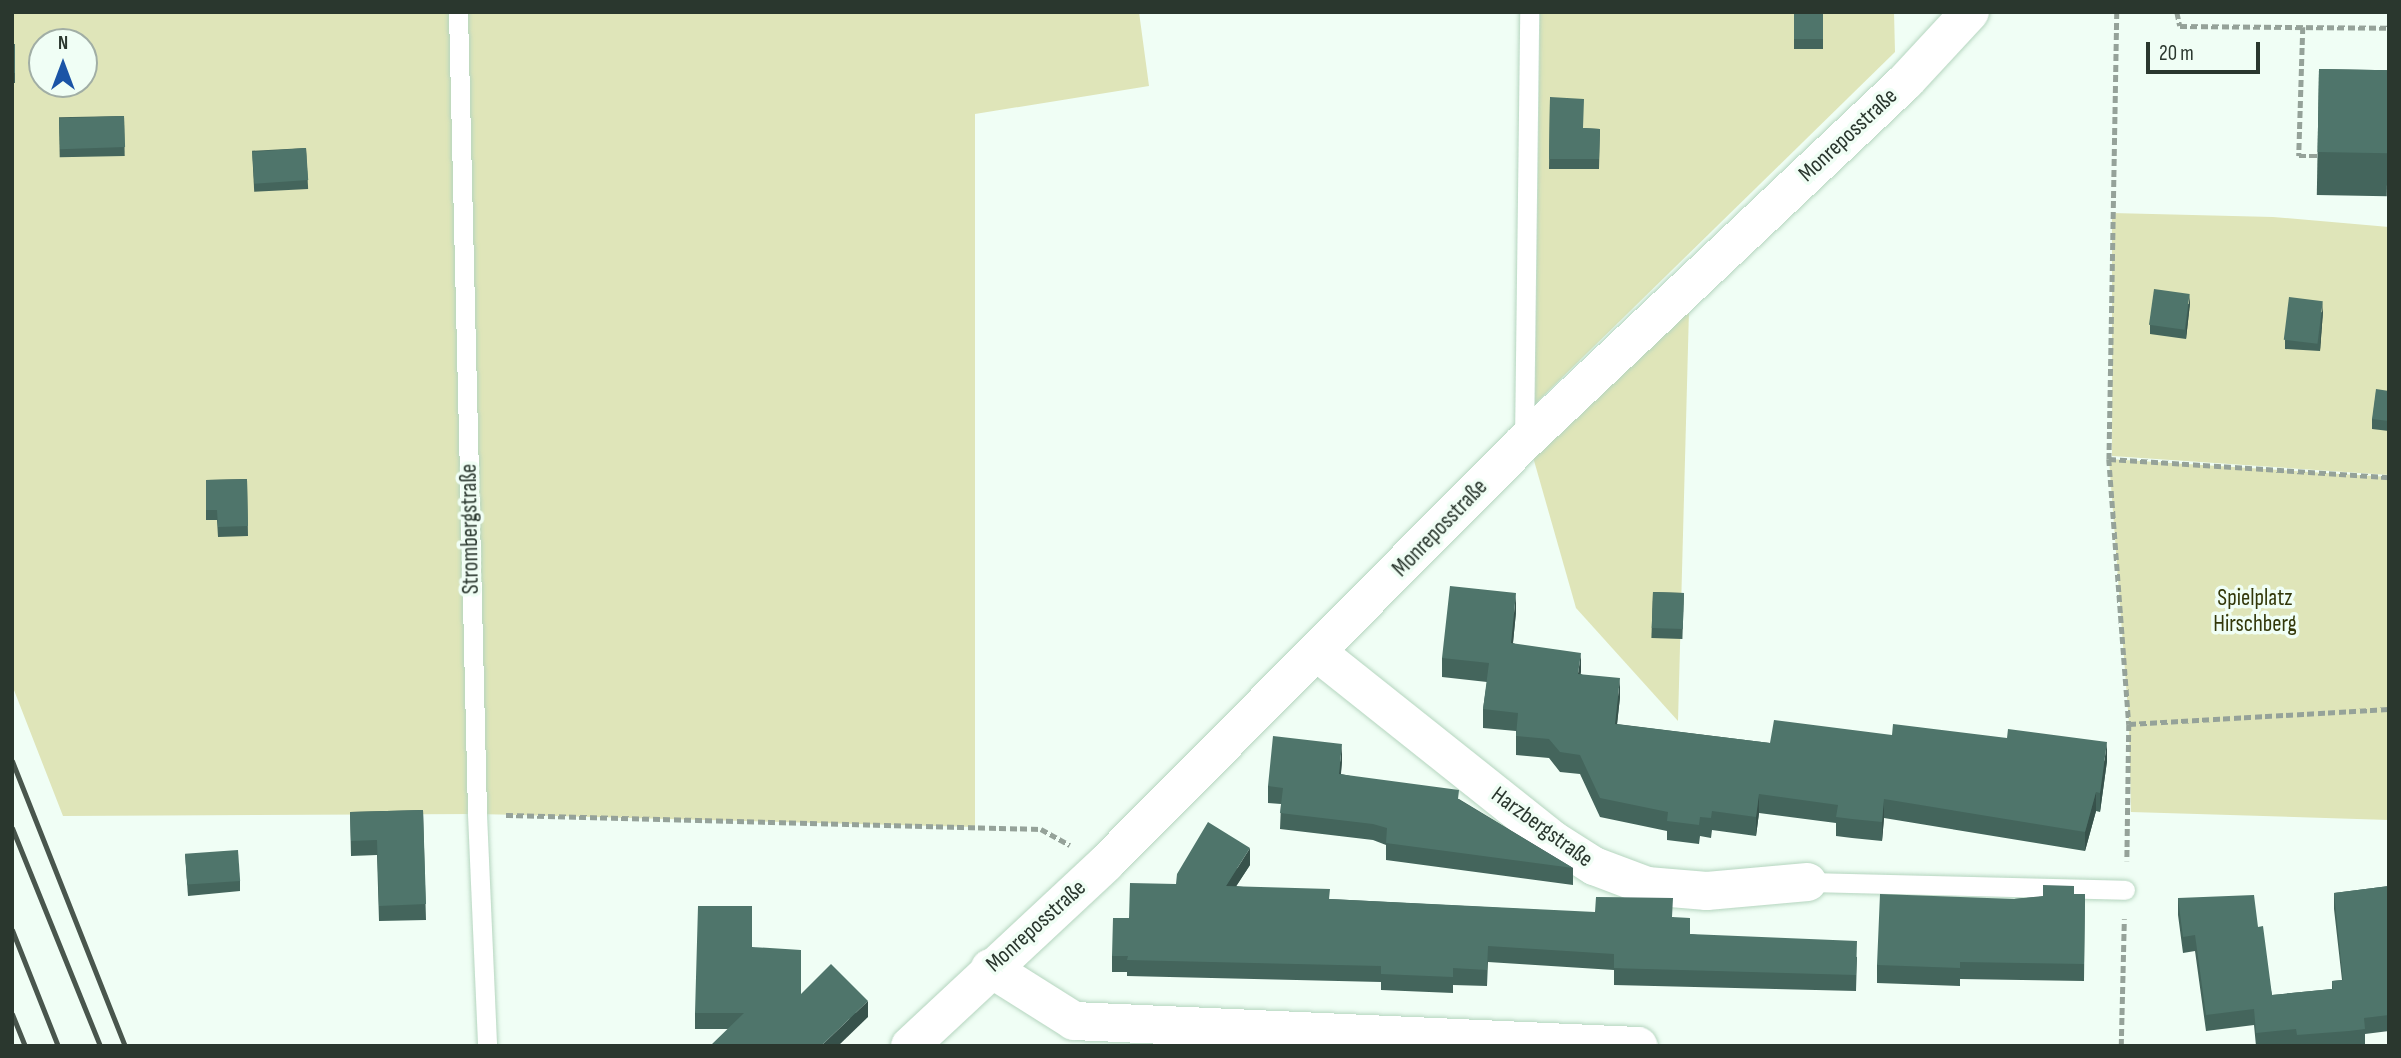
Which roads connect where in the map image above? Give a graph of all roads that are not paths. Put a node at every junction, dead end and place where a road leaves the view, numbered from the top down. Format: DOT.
graph roads {
  1 [pos="458,12"];
  2 [pos="1529,12"];
  3 [pos="1970,12"];
  4 [pos="1524,442"];
  5 [pos="1318,653"];
  6 [pos="1808,882"];
  7 [pos="2125,890"];
  8 [pos="990,968"];
  9 [pos="488,1046"];
  10 [pos="910,1046"];
  11 [pos="1638,1046"];
  1 -- 9 [label="lane, Strombergstraße"];
  2 -- 4 [label="lane"];
  3 -- 4 [label="street, Monreposstraße"];
  4 -- 5 [label="street, Monreposstraße"];
  5 -- 6 [label="street, Harzbergstraße"];
  5 -- 8 [label="street, Monreposstraße"];
  6 -- 7 [label="lane"];
  8 -- 10 [label="street, Monreposstraße"];
  8 -- 11 [label="street"];
}
